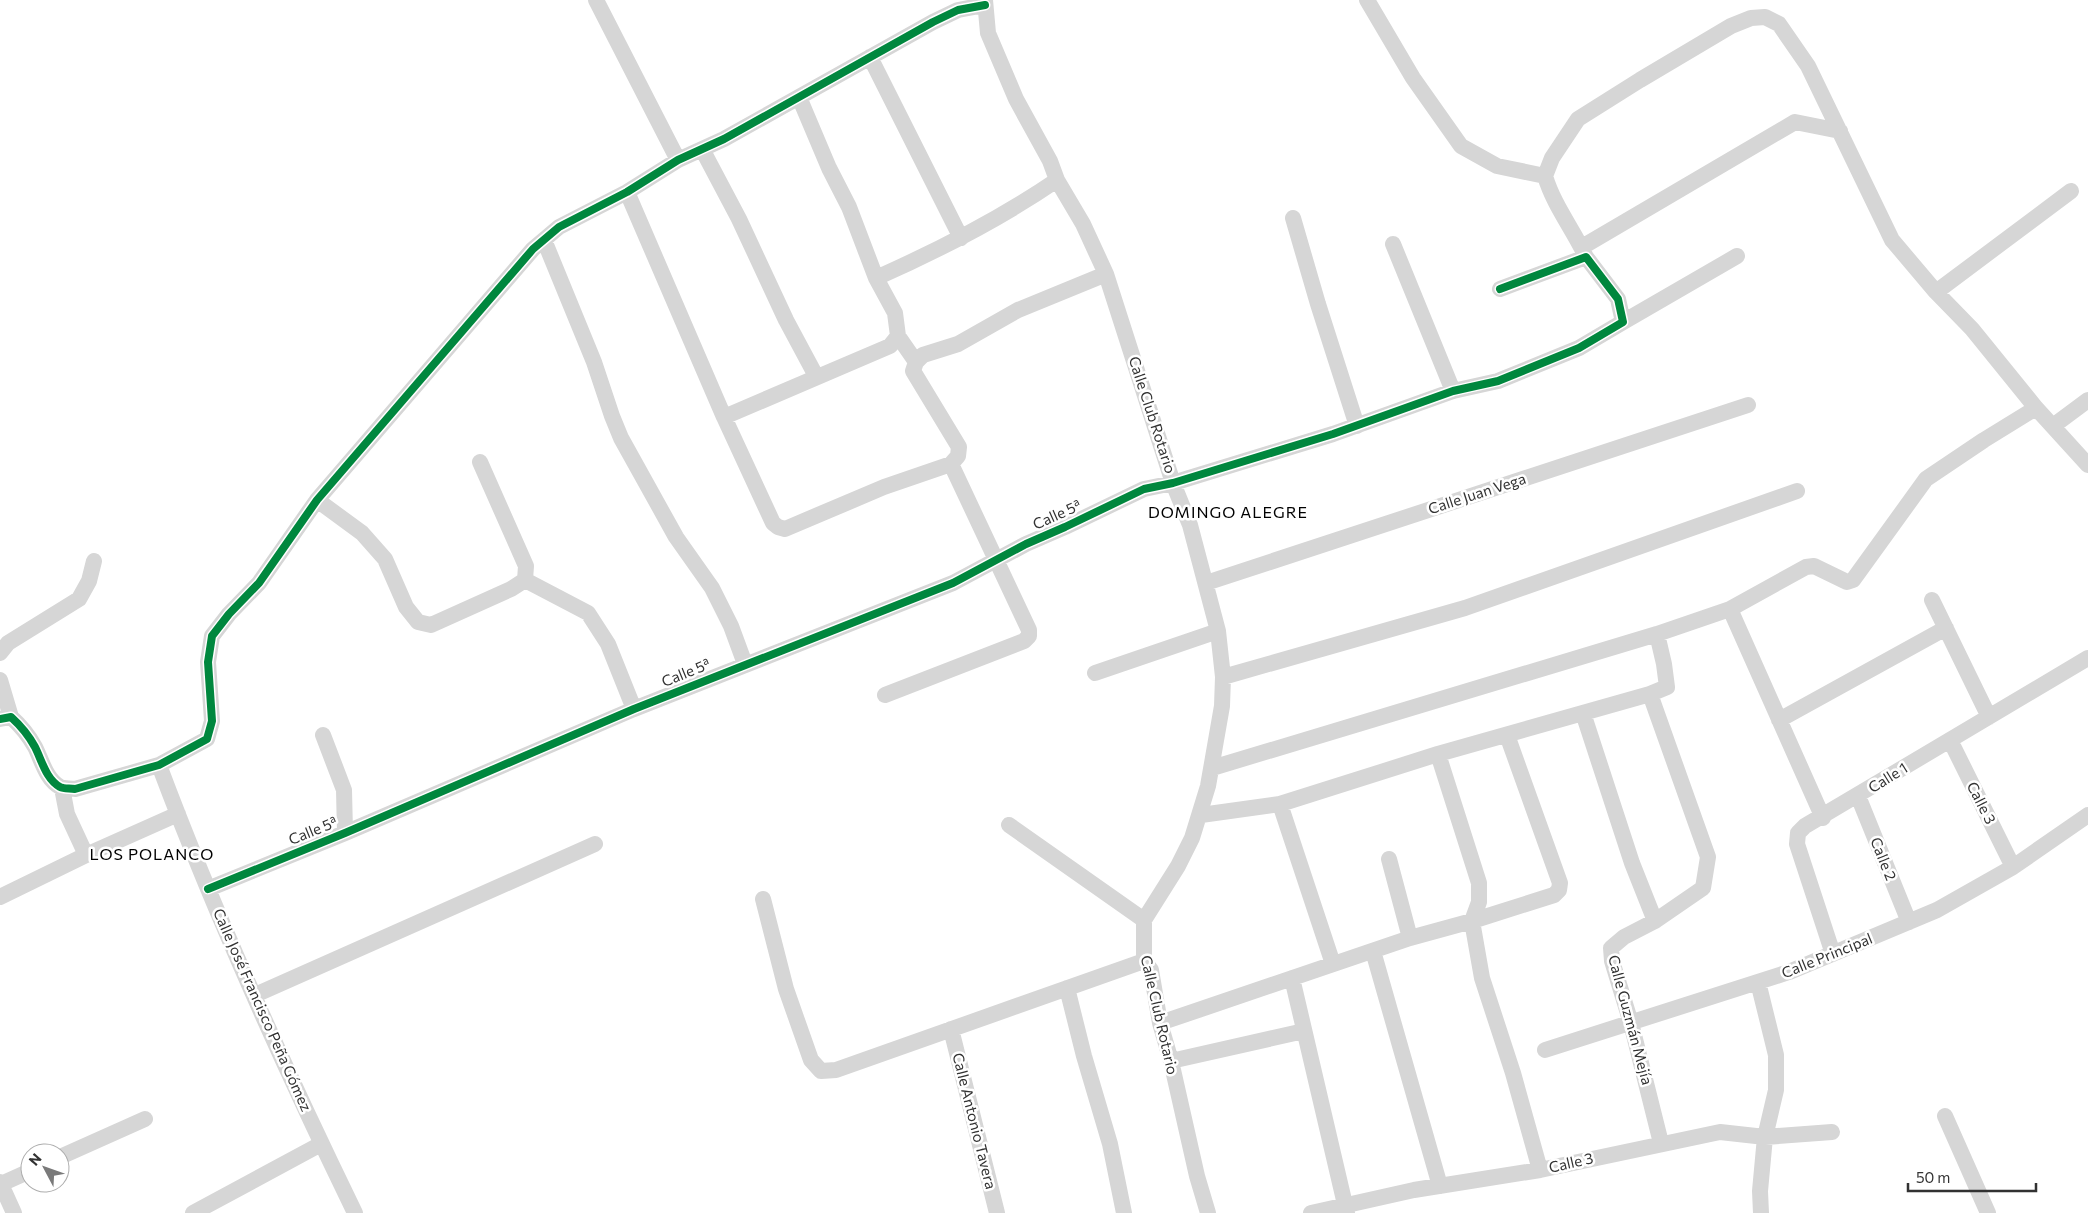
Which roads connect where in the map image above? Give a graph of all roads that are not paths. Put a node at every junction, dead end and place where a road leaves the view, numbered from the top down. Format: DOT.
graph roads {
  1 [pos="596,0"];
  2 [pos="1367,0"];
  3 [pos="986,2"];
  4 [pos="870,57"];
  5 [pos="799,97"];
  6 [pos="1840,131"];
  7 [pos="702,149"];
  8 [pos="678,160"];
  9 [pos="1545,176"];
  10 [pos="1057,180"];
  11 [pos="626,192"];
  12 [pos="2071,192"];
  13 [pos="1293,218"];
  14 [pos="962,238"];
  15 [pos="544,240"];
  16 [pos="1393,244"];
  17 [pos="1584,252"];
  18 [pos="1737,256"];
  19 [pos="1106,274"];
  20 [pos="876,278"];
  21 [pos="1500,288"];
  22 [pos="1936,292"];
  23 [pos="1623,322"];
  24 [pos="898,336"];
  25 [pos="916,362"];
  26 [pos="816,376"];
  27 [pos="1453,390"];
  28 [pos="2088,400"];
  29 [pos="1748,405"];
  30 [pos="2036,408"];
  31 [pos="724,417"];
  32 [pos="1357,426"];
  33 [pos="2053,426"];
  34 [pos="480,462"];
  35 [pos="951,464"];
  36 [pos="2088,464"];
  37 [pos="1173,483"];
  38 [pos="1797,491"];
  39 [pos="317,500"];
  40 [pos="995,560"];
  41 [pos="94,561"];
  42 [pos="525,580"];
  43 [pos="1206,583"];
  44 [pos="1932,600"];
  45 [pos="1730,609"];
  46 [pos="1946,628"];
  47 [pos="1218,631"];
  48 [pos="1657,634"];
  49 [pos="0,653"];
  50 [pos="2088,658"];
  51 [pos="745,664"];
  52 [pos="1095,673"];
  53 [pos="1223,677"];
  54 [pos="0,680"];
  55 [pos="1650,694"];
  56 [pos="885,695"];
  57 [pos="634,709"];
  58 [pos="1583,713"];
  59 [pos="1989,716"];
  60 [pos="5,718"];
  61 [pos="1779,720"];
  62 [pos="323,735"];
  63 [pos="1507,735"];
  64 [pos="1950,740"];
  65 [pos="1438,754"];
  66 [pos="159,765"];
  67 [pos="1212,768"];
  68 [pos="62,788"];
  69 [pos="1858,796"];
  70 [pos="1280,804"];
  71 [pos="178,814"];
  72 [pos="1200,815"];
  73 [pos="2088,815"];
  74 [pos="1823,818"];
  75 [pos="1009,825"];
  76 [pos="345,833"];
  77 [pos="595,844"];
  78 [pos="86,855"];
  79 [pos="1389,859"];
  80 [pos="2013,867"];
  81 [pos="208,889"];
  82 [pos="0,897"];
  83 [pos="763,898"];
  84 [pos="1144,920"];
  85 [pos="1655,921"];
  86 [pos="1472,922"];
  87 [pos="1909,922"];
  88 [pos="1410,938"];
  89 [pos="1373,951"];
  90 [pos="1833,954"];
  91 [pos="1144,961"];
  92 [pos="1333,964"];
  93 [pos="1292,978"];
  94 [pos="1758,982"];
  95 [pos="1067,988"];
  96 [pos="255,995"];
  97 [pos="1160,1022"];
  98 [pos="1631,1023"];
  99 [pos="951,1029"];
  100 [pos="1304,1031"];
  101 [pos="1545,1050"];
  102 [pos="1171,1061"];
  103 [pos="1945,1116"];
  104 [pos="144,1119"];
  105 [pos="1832,1132"];
  106 [pos="1765,1137"];
  107 [pos="1661,1143"];
  108 [pos="321,1144"];
  109 [pos="70,1152"];
  110 [pos="1540,1170"];
  111 [pos="20,1175"];
  112 [pos="0,1183"];
  113 [pos="1440,1186"];
  114 [pos="1347,1209"];
  115 [pos="14,1213"];
  116 [pos="193,1213"];
  117 [pos="355,1213"];
  118 [pos="997,1213"];
  119 [pos="1124,1213"];
  120 [pos="1208,1213"];
  121 [pos="1311,1213"];
  122 [pos="1761,1213"];
  123 [pos="1988,1213"];
  1 -- 8 [label="street"];
  2 -- 9 [label="street"];
  3 -- 4 [label="street"];
  3 -- 10 [label="street, Calle Club Rotario"];
  4 -- 5 [label="street"];
  4 -- 14 [label="street"];
  5 -- 7 [label="street"];
  5 -- 20 [label="street"];
  6 -- 9 [label="street"];
  6 -- 17 [label="street"];
  6 -- 22 [label="street"];
  7 -- 8 [label="street"];
  7 -- 26 [label="street"];
  8 -- 11 [label="street"];
  9 -- 17 [label="street"];
  10 -- 14 [label="street"];
  10 -- 19 [label="street, Calle Club Rotario"];
  11 -- 15 [label="street"];
  11 -- 31 [label="street"];
  12 -- 22 [label="street"];
  13 -- 32 [label="street"];
  14 -- 20 [label="street"];
  15 -- 39 [label="street"];
  15 -- 51 [label="street"];
  16 -- 27 [label="street"];
  17 -- 21 [label="street"];
  17 -- 23 [label="street"];
  18 -- 23 [label="street, Calle 5ª"];
  19 -- 25 [label="street"];
  19 -- 37 [label="street, Calle Club Rotario"];
  20 -- 24 [label="street"];
  22 -- 30 [label="street"];
  23 -- 27 [label="street, Calle 5ª"];
  24 -- 25 [label="street"];
  24 -- 26 [label="street"];
  25 -- 35 [label="street"];
  26 -- 31 [label="street"];
  27 -- 32 [label="street, Calle 5ª"];
  28 -- 33 [label="street"];
  29 -- 43 [label="street, Calle Juan Vega"];
  30 -- 33 [label="street"];
  30 -- 45 [label="street"];
  31 -- 35 [label="street"];
  32 -- 37 [label="street, Calle 5ª"];
  33 -- 36 [label="street"];
  34 -- 42 [label="street"];
  35 -- 40 [label="street"];
  37 -- 40 [label="street, Calle 5ª"];
  37 -- 43 [label="street, Calle Club Rotario"];
  38 -- 53 [label="street"];
  39 -- 42 [label="street"];
  39 -- 66 [label="street"];
  40 -- 51 [label="street, Calle 5ª"];
  40 -- 56 [label="street"];
  41 -- 49 [label="street"];
  42 -- 57 [label="street"];
  43 -- 47 [label="street, Calle Club Rotario"];
  44 -- 46 [label="street"];
  45 -- 48 [label="street"];
  45 -- 61 [label="street"];
  46 -- 59 [label="street"];
  46 -- 61 [label="street"];
  47 -- 52 [label="street"];
  47 -- 53 [label="street, Calle Club Rotario"];
  48 -- 55 [label="street"];
  48 -- 67 [label="street"];
  50 -- 59 [label="street, Calle 1"];
  51 -- 57 [label="street, Calle 5ª"];
  53 -- 67 [label="street, Calle Club Rotario"];
  54 -- 60 [label="street"];
  55 -- 58 [label="street"];
  55 -- 85 [label="street"];
  57 -- 76 [label="street, Calle 5ª"];
  58 -- 63 [label="street"];
  58 -- 85 [label="street"];
  59 -- 64 [label="street, Calle 1"];
  60 -- 68 [label="street"];
  61 -- 74 [label="street"];
  62 -- 76 [label="street"];
  63 -- 65 [label="street"];
  63 -- 86 [label="street"];
  64 -- 69 [label="street, Calle 1"];
  64 -- 80 [label="street, Calle 3"];
  65 -- 70 [label="street"];
  65 -- 86 [label="street"];
  66 -- 68 [label="street"];
  66 -- 71 [label="street, Calle José Francisco Peña Gómez"];
  67 -- 72 [label="street, Calle Club Rotario"];
  68 -- 78 [label="street"];
  69 -- 74 [label="street, Calle 1"];
  69 -- 87 [label="street, Calle 2"];
  70 -- 72 [label="street"];
  70 -- 92 [label="street"];
  71 -- 78 [label="street"];
  71 -- 81 [label="street, Calle José Francisco Peña Gómez"];
  72 -- 84 [label="street, Calle Club Rotario"];
  73 -- 80 [label="street, Calle Principal"];
  74 -- 90 [label="street, Calle 1"];
  75 -- 84 [label="street"];
  76 -- 81 [label="street, Calle 5ª"];
  77 -- 96 [label="street"];
  78 -- 82 [label="street"];
  79 -- 88 [label="street"];
  80 -- 87 [label="street, Calle Principal"];
  81 -- 96 [label="street, Calle José Francisco Peña Gómez"];
  83 -- 99 [label="street"];
  84 -- 91 [label="street, Calle Club Rotario"];
  85 -- 98 [label="street, Calle Guzmán Mejía"];
  86 -- 88 [label="street"];
  86 -- 110 [label="street"];
  87 -- 90 [label="street, Calle Principal"];
  88 -- 89 [label="street"];
  89 -- 92 [label="street"];
  89 -- 113 [label="street"];
  90 -- 94 [label="street, Calle Principal"];
  91 -- 95 [label="street"];
  91 -- 97 [label="street, Calle Club Rotario"];
  92 -- 93 [label="street"];
  93 -- 97 [label="street"];
  93 -- 100 [label="street"];
  94 -- 98 [label="street, Calle Principal"];
  94 -- 106 [label="street"];
  95 -- 99 [label="street"];
  95 -- 119 [label="street"];
  96 -- 108 [label="street, Calle José Francisco Peña Gómez"];
  97 -- 102 [label="street, Calle Club Rotario"];
  98 -- 101 [label="street, Calle Principal"];
  98 -- 107 [label="street, Calle Guzmán Mejía"];
  99 -- 118 [label="street, Calle Antonio Tavera"];
  100 -- 102 [label="street"];
  100 -- 114 [label="street"];
  102 -- 120 [label="street, Calle Club Rotario"];
  103 -- 123 [label="street"];
  104 -- 109 [label="street"];
  105 -- 106 [label="street, Calle 3"];
  106 -- 107 [label="street, Calle 3"];
  106 -- 122 [label="street"];
  107 -- 110 [label="street, Calle 3"];
  108 -- 116 [label="street"];
  108 -- 117 [label="street, Calle José Francisco Peña Gómez"];
  110 -- 113 [label="street, Calle 3"];
  111 -- 112 [label="street"];
  112 -- 115 [label="street"];
  113 -- 114 [label="street, Calle 3"];
  114 -- 121 [label="street, Calle 3"];
}
